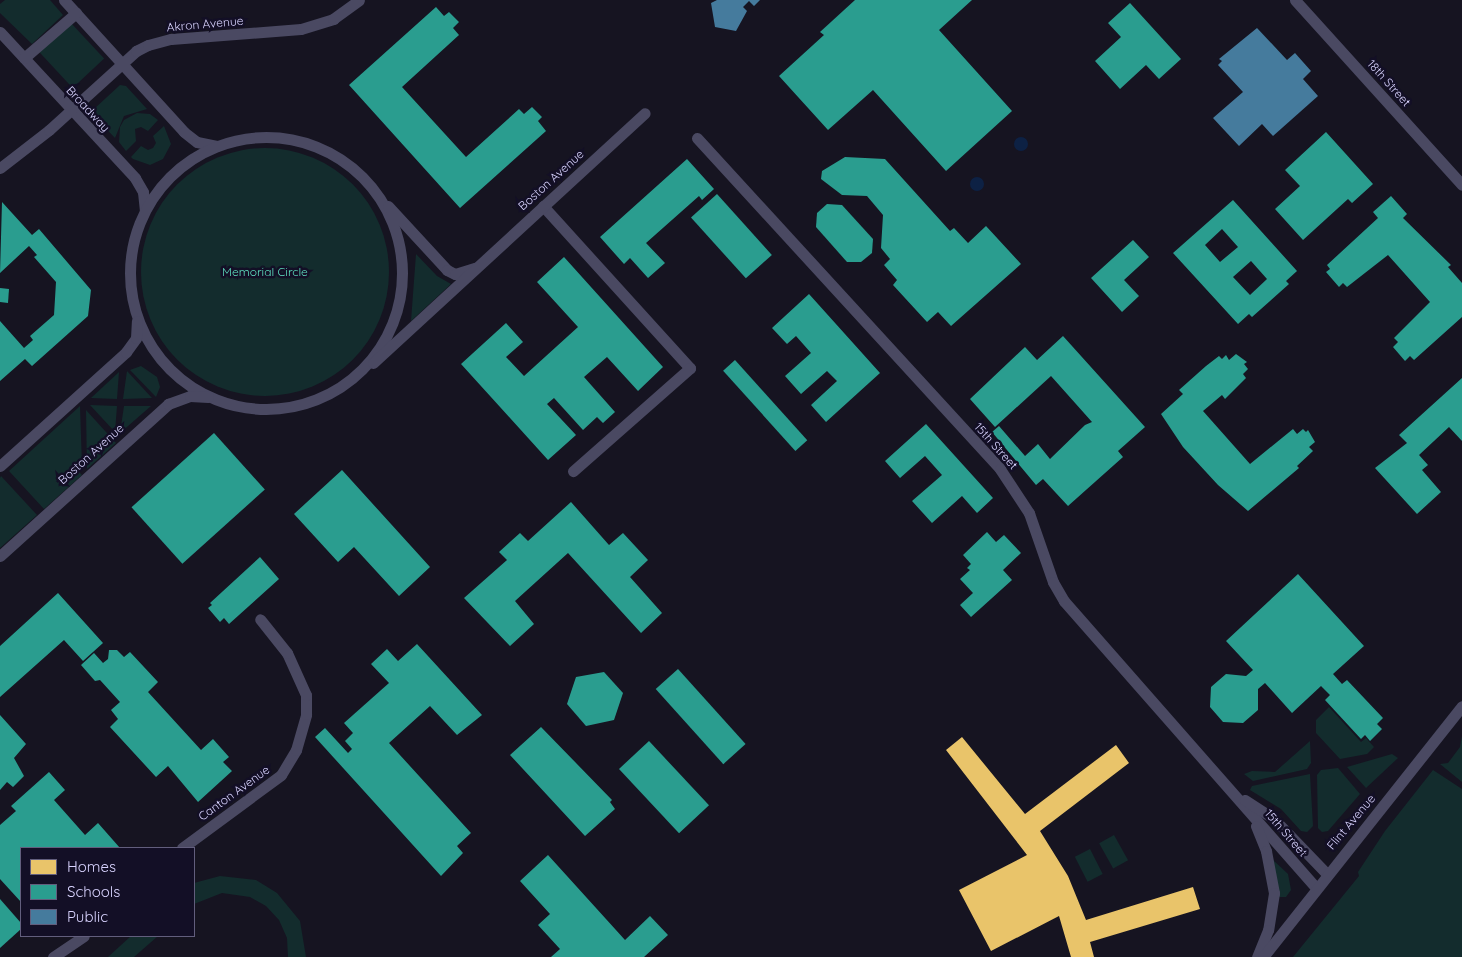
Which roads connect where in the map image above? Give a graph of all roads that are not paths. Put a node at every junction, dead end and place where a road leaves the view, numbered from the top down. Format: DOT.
graph roads {
  1 [pos="64,0"];
  2 [pos="359,0"];
  3 [pos="1296,0"];
  4 [pos="76,13"];
  5 [pos="0,32"];
  6 [pos="24,58"];
  7 [pos="122,64"];
  8 [pos="72,110"];
  9 [pos="645,113"];
  10 [pos="697,138"];
  11 [pos="217,146"];
  12 [pos="0,168"];
  13 [pos="1462,186"];
  14 [pos="376,195"];
  15 [pos="544,206"];
  16 [pos="145,210"];
  17 [pos="476,267"];
  18 [pos="137,317"];
  19 [pos="356,375"];
  20 [pos="211,397"];
  21 [pos="0,466"];
  22 [pos="574,471"];
  23 [pos="0,556"];
  24 [pos="260,619"];
  25 [pos="1462,706"];
  26 [pos="1237,795"];
  27 [pos="183,847"];
  28 [pos="1326,874"];
  29 [pos="1316,888"];
  30 [pos="83,937"];
  31 [pos="53,957"];
  32 [pos="1257,957"];
  33 [pos="1264,957"];
  1 -- 4 [label="street"];
  2 -- 7 [label="street, Akron Avenue"];
  3 -- 13 [label="street, 18th Street"];
  4 -- 6 [label="street"];
  4 -- 7 [label="street"];
  5 -- 6 [label="street, Broadway"];
  6 -- 8 [label="street, Broadway"];
  7 -- 8 [label="street, Akron Avenue"];
  7 -- 11 [label="street"];
  8 -- 12 [label="street, Akron Avenue"];
  8 -- 16 [label="street, Broadway"];
  9 -- 15 [label="street, Boston Avenue"];
  10 -- 26 [label="street, 15th Street"];
  11 -- 14 [label="street"];
  11 -- 16 [label="street"];
  14 -- 17 [label="street"];
  14 -- 19 [label="street"];
  15 -- 17 [label="street, Boston Avenue"];
  15 -- 22 [label="street"];
  16 -- 18 [label="street"];
  17 -- 19 [label="street, Boston Avenue"];
  18 -- 20 [label="street"];
  18 -- 21 [label="street"];
  19 -- 20 [label="street"];
  20 -- 23 [label="street, Boston Avenue"];
  24 -- 27 [label="street, Canton Avenue"];
  25 -- 28 [label="street, Flint Avenue"];
  26 -- 28 [label="street, 15th Street"];
  26 -- 29 [label="street, 15th Street"];
  26 -- 32 [label="street"];
  28 -- 29 [label="street, Flint Avenue"];
  29 -- 33 [label="street, Flint Avenue"];
  30 -- 31 [label="street"];
}
